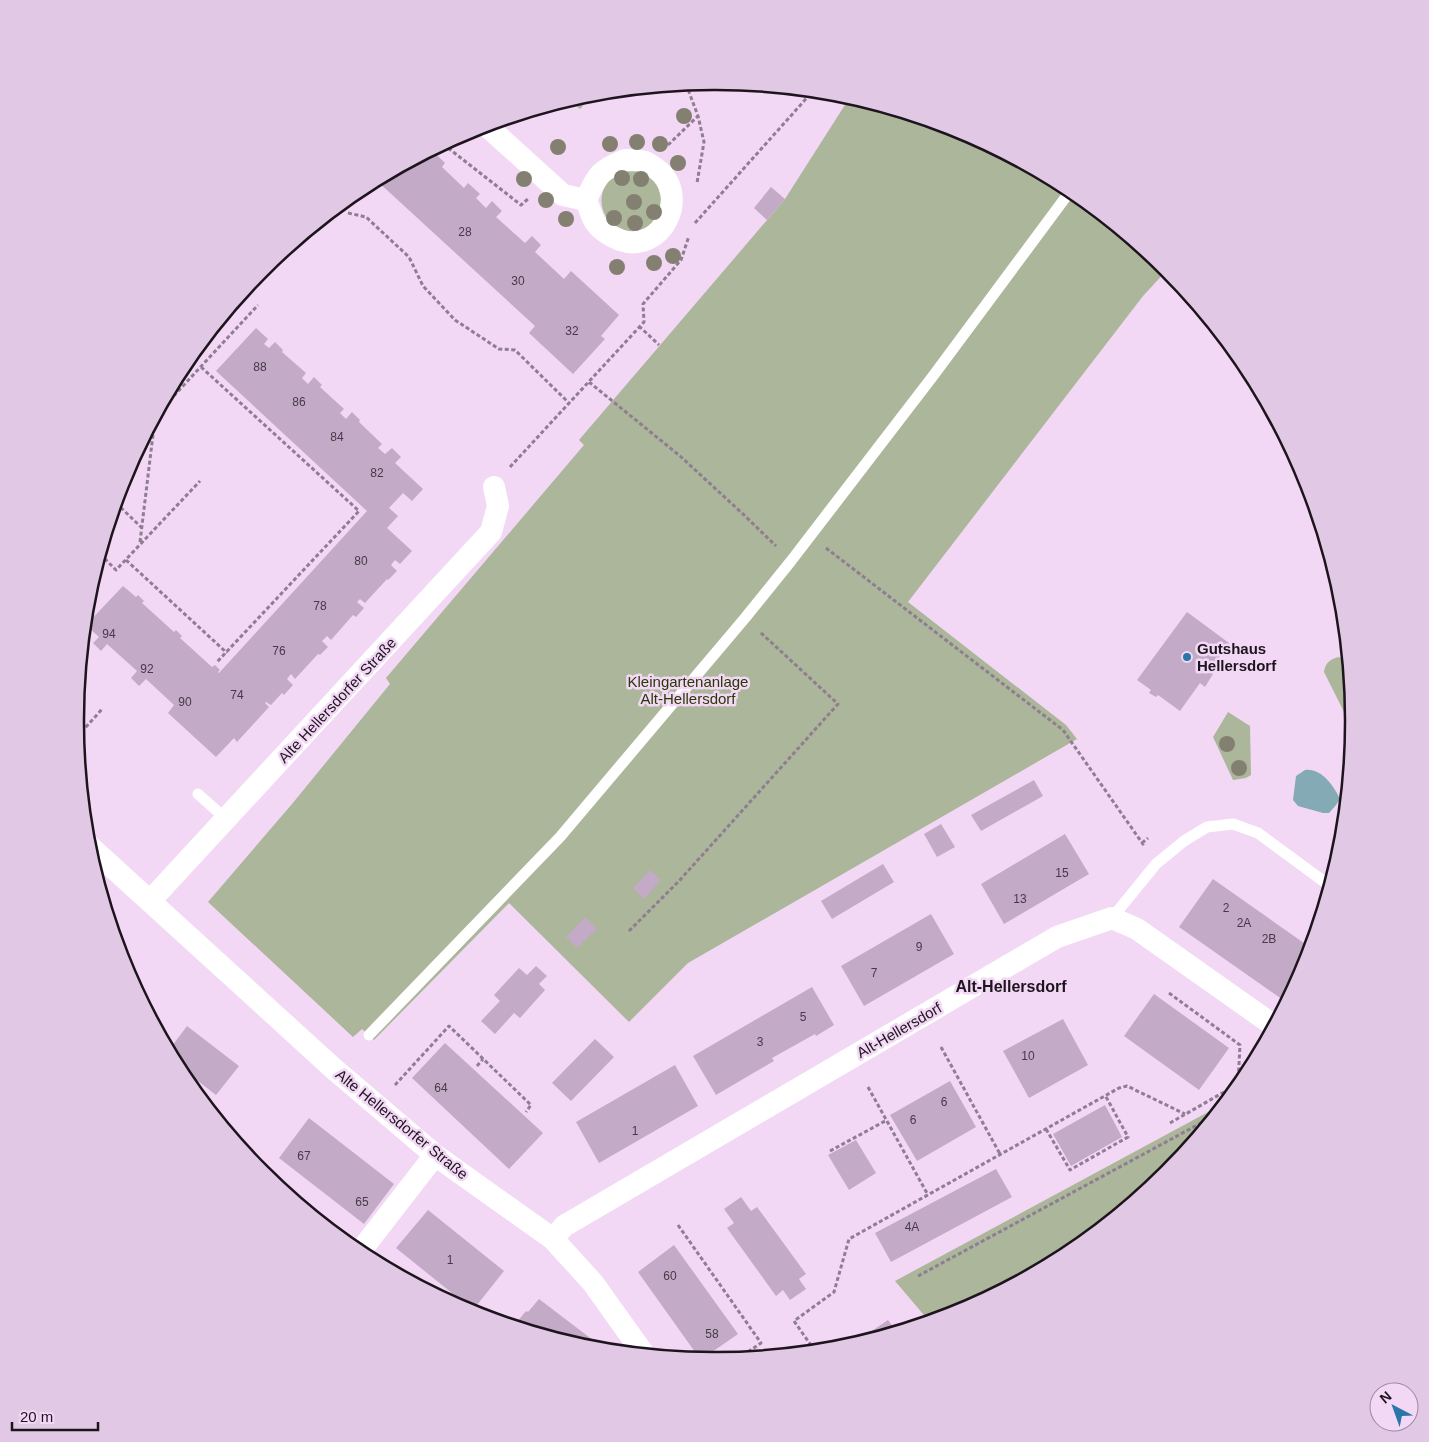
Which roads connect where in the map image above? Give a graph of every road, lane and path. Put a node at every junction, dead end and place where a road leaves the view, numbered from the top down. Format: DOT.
graph roads {
  1 [pos="689,91"];
  2 [pos="807,97"];
  3 [pos="698,116"];
  4 [pos="493,131"];
  5 [pos="450,149"];
  6 [pos="649,164"];
  7 [pos="697,189"];
  8 [pos="1066,197"];
  9 [pos="528,198"];
  10 [pos="586,200"];
  11 [pos="348,214"];
  12 [pos="694,216"];
  13 [pos="690,234"];
  14 [pos="258,305"];
  15 [pos="639,326"];
  16 [pos="660,345"];
  17 [pos="201,366"];
  18 [pos="589,382"];
  19 [pos="176,393"];
  20 [pos="569,403"];
  21 [pos="153,434"];
  22 [pos="200,481"];
  23 [pos="494,487"];
  24 [pos="121,508"];
  25 [pos="142,528"];
  26 [pos="810,536"];
  27 [pos="140,544"];
  28 [pos="105,559"];
  29 [pos="126,560"];
  30 [pos="791,561"];
  31 [pos="745,618"];
  32 [pos="227,653"];
  33 [pos="217,662"];
  34 [pos="103,708"];
  35 [pos="84,729"];
  36 [pos="198,794"];
  37 [pos="226,818"];
  38 [pos="1134,830"];
  39 [pos="1148,838"];
  40 [pos="1142,843"];
  41 [pos="98,854"];
  42 [pos="1324,882"];
  43 [pos="150,901"];
  44 [pos="1112,918"];
  45 [pos="629,931"];
  46 [pos="1169,993"];
  47 [pos="1269,1021"];
  48 [pos="368,1035"];
  49 [pos="941,1046"];
  50 [pos="483,1058"];
  51 [pos="477,1066"];
  52 [pos="1239,1072"];
  53 [pos="395,1085"];
  54 [pos="868,1086"];
  55 [pos="1224,1092"];
  56 [pos="1105,1095"];
  57 [pos="526,1112"];
  58 [pos="1185,1114"];
  59 [pos="887,1120"];
  60 [pos="1170,1123"];
  61 [pos="1200,1124"];
  62 [pos="1046,1129"];
  63 [pos="830,1151"];
  64 [pos="1000,1154"];
  65 [pos="435,1155"];
  66 [pos="928,1195"];
  67 [pos="678,1225"];
  68 [pos="553,1239"];
  69 [pos="365,1246"];
  70 [pos="918,1276"];
  71 [pos="811,1344"];
  72 [pos="638,1347"];
  73 [pos="750,1350"];
  1 -- 3 [label="path"];
  2 -- 12 [label="path"];
  3 -- 6 [label="path"];
  3 -- 7 [label="path"];
  4 -- 10 [label="street"];
  5 -- 9 [label="path"];
  6 -- 10 [label="street"];
  6 -- 10 [label="street"];
  8 -- 26 [label="lane"];
  11 -- 20 [label="path"];
  13 -- 15 [label="path"];
  14 -- 17 [label="path"];
  15 -- 16 [label="path"];
  15 -- 18 [label="path"];
  17 -- 19 [label="path"];
  17 -- 32 [label="path"];
  18 -- 20 [label="path"];
  18 -- 30 [label="path"];
  20 -- 23 [label="path"];
  21 -- 25 [label="path"];
  22 -- 27 [label="path"];
  23 -- 37 [label="street, Alte Hellersdorfer Straße"];
  24 -- 25 [label="path"];
  25 -- 27 [label="path"];
  26 -- 30 [label="lane"];
  26 -- 38 [label="path"];
  27 -- 29 [label="path"];
  28 -- 29 [label="path"];
  29 -- 32 [label="path"];
  30 -- 31 [label="lane"];
  31 -- 45 [label="path"];
  31 -- 48 [label="lane"];
  32 -- 33 [label="path"];
  34 -- 35 [label="path"];
  36 -- 37 [label="lane"];
  37 -- 43 [label="street, Alte Hellersdorfer Straße"];
  39 -- 40 [label="path"];
  41 -- 43 [label="street, Alte Hellersdorfer Straße"];
  42 -- 44 [label="lane"];
  43 -- 65 [label="street, Alte Hellersdorfer Straße"];
  44 -- 47 [label="street"];
  44 -- 68 [label="street, Alt-Hellersdorf"];
  46 -- 52 [label="path"];
  49 -- 64 [label="path"];
  50 -- 51 [label="path"];
  50 -- 53 [label="path"];
  50 -- 57 [label="path"];
  54 -- 59 [label="path"];
  55 -- 58 [label="path"];
  56 -- 58 [label="path"];
  56 -- 62 [label="path"];
  56 -- 62 [label="path"];
  58 -- 60 [label="path"];
  59 -- 63 [label="path"];
  59 -- 66 [label="path"];
  61 -- 70 [label="path"];
  62 -- 64 [label="path"];
  64 -- 66 [label="path"];
  65 -- 68 [label="street, Alte Hellersdorfer Straße"];
  65 -- 69 [label="street"];
  66 -- 71 [label="path"];
  67 -- 73 [label="path"];
  68 -- 72 [label="street, Alte Hellersdorfer Straße"];
}
